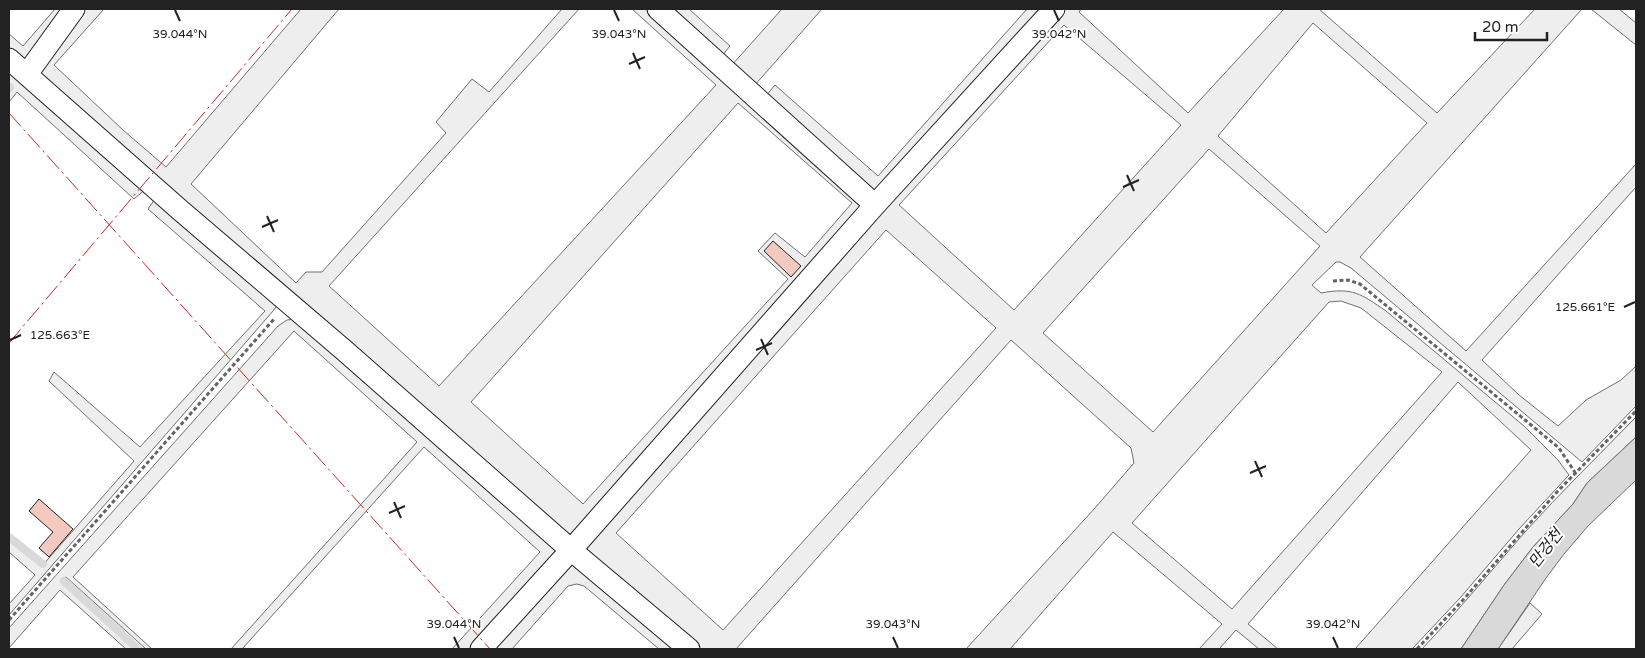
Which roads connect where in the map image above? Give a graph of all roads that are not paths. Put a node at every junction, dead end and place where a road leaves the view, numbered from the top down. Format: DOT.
graph roads {
  1 [pos="74,9"];
  2 [pos="658,9"];
  3 [pos="1054,9"];
  4 [pos="9,59"];
  5 [pos="27,74"];
  6 [pos="875,205"];
  7 [pos="571,550"];
  8 [pos="481,649"];
  9 [pos="689,649"];
  1 -- 5 [label="street"];
  2 -- 6 [label="street"];
  3 -- 6 [label="street"];
  4 -- 5 [label="street"];
  5 -- 7 [label="street"];
  6 -- 7 [label="street"];
  7 -- 8 [label="street"];
  7 -- 9 [label="street"];
}
